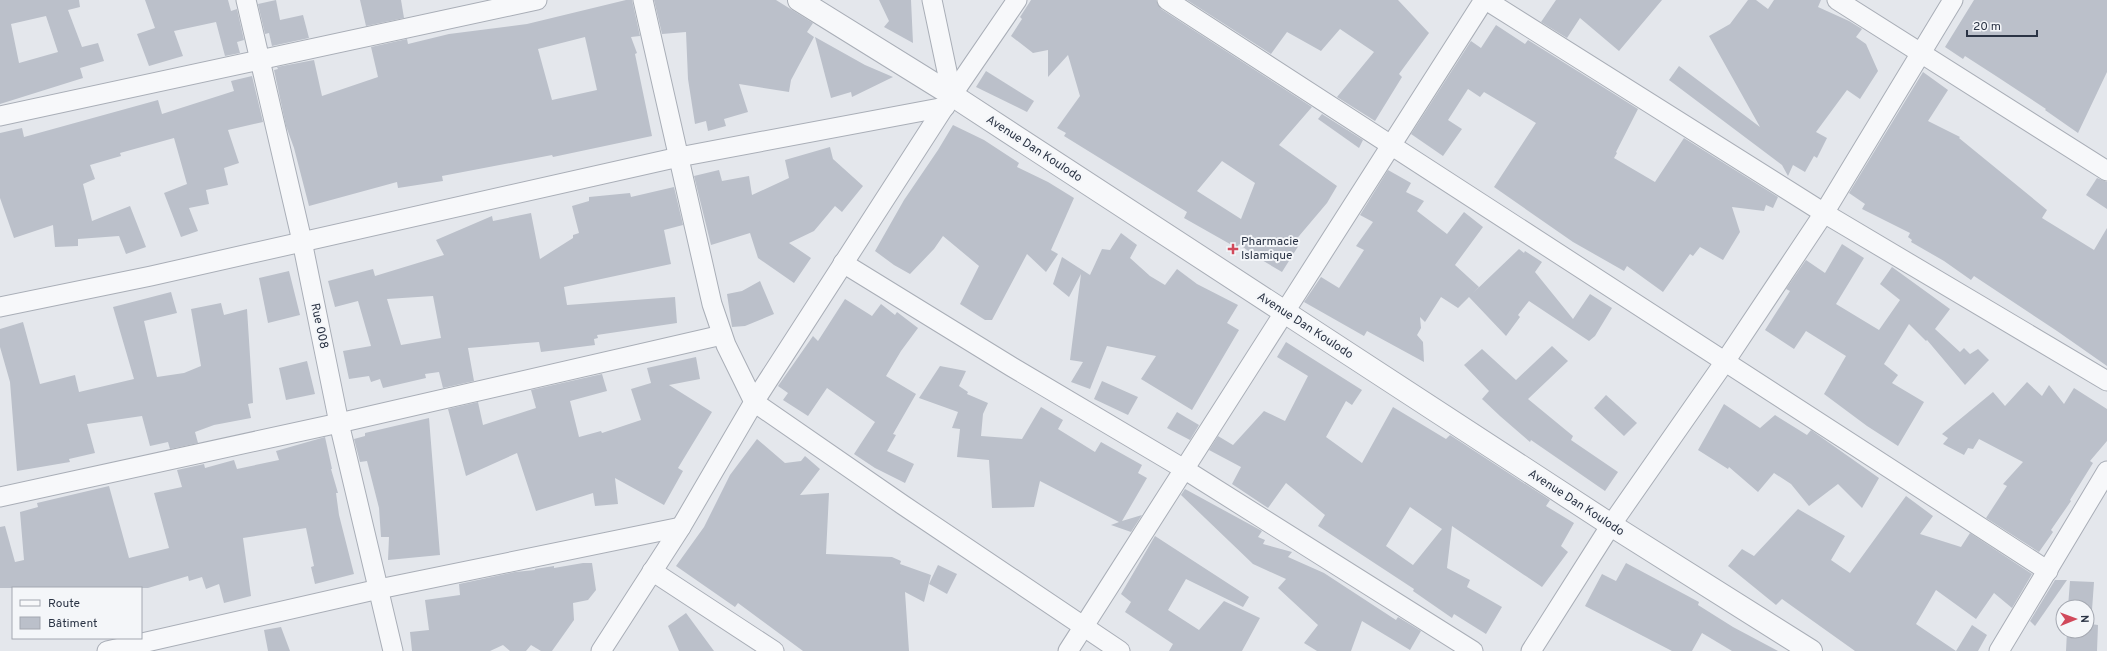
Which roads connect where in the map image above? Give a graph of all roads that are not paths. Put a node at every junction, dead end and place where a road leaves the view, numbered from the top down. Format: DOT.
graph roads {
  1 [pos="246,0"];
  2 [pos="537,0"];
  3 [pos="644,0"];
  4 [pos="799,0"];
  5 [pos="932,0"];
  6 [pos="1017,0"];
  7 [pos="1167,0"];
  8 [pos="1485,0"];
  9 [pos="1837,0"];
  10 [pos="1953,0"];
  11 [pos="1920,54"];
  12 [pos="261,61"];
  13 [pos="948,101"];
  14 [pos="0,116"];
  15 [pos="1391,145"];
  16 [pos="679,157"];
  17 [pos="2107,172"];
  18 [pos="1824,213"];
  19 [pos="302,241"];
  20 [pos="843,263"];
  21 [pos="0,307"];
  22 [pos="1284,313"];
  23 [pos="722,335"];
  24 [pos="1724,363"];
  25 [pos="2107,381"];
  26 [pos="754,402"];
  27 [pos="339,423"];
  28 [pos="1184,469"];
  29 [pos="2107,472"];
  30 [pos="0,497"];
  31 [pos="1611,525"];
  32 [pos="681,527"];
  33 [pos="652,571"];
  34 [pos="2048,571"];
  35 [pos="379,589"];
  36 [pos="1083,627"];
  37 [pos="107,651"];
  38 [pos="393,651"];
  39 [pos="601,651"];
  40 [pos="774,651"];
  41 [pos="1068,651"];
  42 [pos="1120,651"];
  43 [pos="1473,651"];
  44 [pos="1530,651"];
  45 [pos="1811,651"];
  46 [pos="1999,651"];
  1 -- 12 [label="street, Rue 008"];
  2 -- 12 [label="street"];
  3 -- 16 [label="street"];
  4 -- 13 [label="street, Avenue Dan Koulodo"];
  5 -- 13 [label="street"];
  6 -- 13 [label="street"];
  7 -- 15 [label="street"];
  8 -- 15 [label="street"];
  8 -- 18 [label="street"];
  9 -- 11 [label="street"];
  10 -- 11 [label="street"];
  11 -- 17 [label="street"];
  11 -- 18 [label="street"];
  12 -- 14 [label="street"];
  12 -- 19 [label="street, Rue 008"];
  13 -- 16 [label="street"];
  13 -- 20 [label="street"];
  13 -- 22 [label="street, Avenue Dan Koulodo"];
  15 -- 22 [label="street"];
  15 -- 24 [label="street"];
  16 -- 19 [label="street"];
  16 -- 23 [label="street"];
  18 -- 24 [label="street"];
  18 -- 25 [label="street"];
  19 -- 21 [label="street"];
  19 -- 27 [label="street, Rue 008"];
  20 -- 26 [label="street"];
  20 -- 28 [label="street"];
  22 -- 28 [label="street"];
  22 -- 31 [label="street, Avenue Dan Koulodo"];
  23 -- 26 [label="street"];
  23 -- 27 [label="street"];
  24 -- 31 [label="street"];
  24 -- 34 [label="street"];
  26 -- 32 [label="street"];
  26 -- 36 [label="street"];
  27 -- 30 [label="street"];
  27 -- 35 [label="street, Rue 008"];
  28 -- 36 [label="street"];
  28 -- 43 [label="street"];
  29 -- 34 [label="street"];
  31 -- 44 [label="street"];
  31 -- 45 [label="street, Avenue Dan Koulodo"];
  32 -- 33 [label="street"];
  32 -- 35 [label="street"];
  33 -- 39 [label="street"];
  33 -- 40 [label="street"];
  34 -- 46 [label="street"];
  35 -- 37 [label="street"];
  35 -- 38 [label="street, Rue 008"];
  36 -- 41 [label="street"];
  36 -- 42 [label="street"];
}
